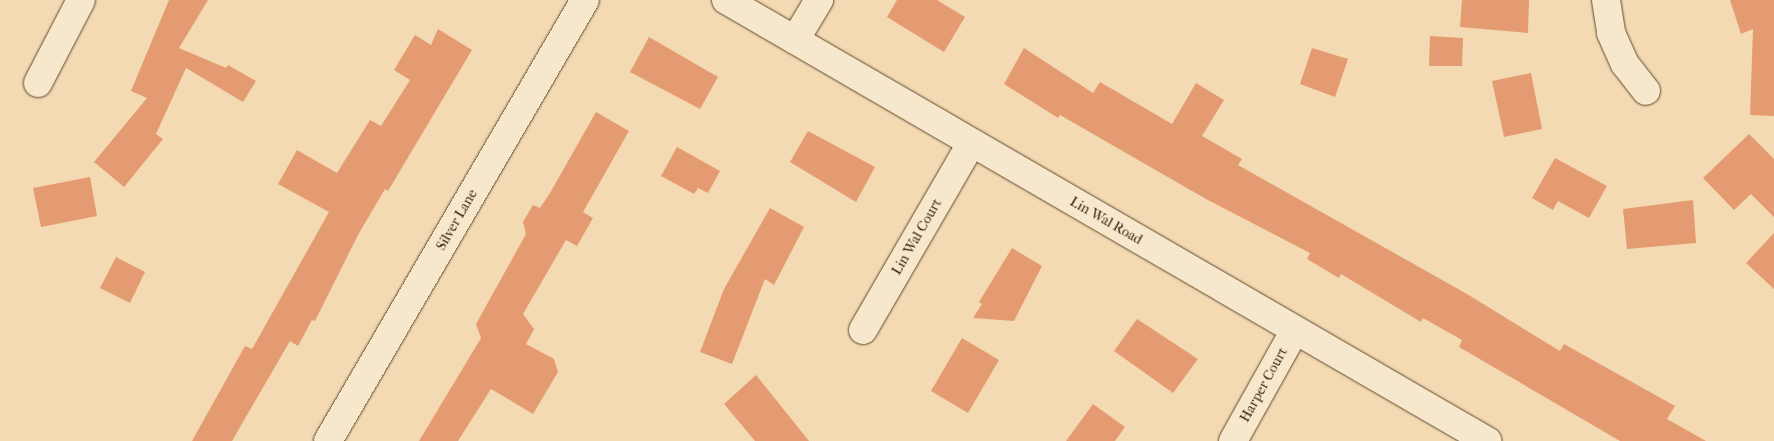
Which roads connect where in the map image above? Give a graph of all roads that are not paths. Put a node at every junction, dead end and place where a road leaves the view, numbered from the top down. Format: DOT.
graph roads {
  1 [pos="81,0"];
  2 [pos="585,0"];
  3 [pos="726,0"];
  4 [pos="818,0"];
  5 [pos="1606,0"];
  6 [pos="795,40"];
  7 [pos="38,83"];
  8 [pos="1646,91"];
  9 [pos="971,144"];
  10 [pos="863,330"];
  11 [pos="1295,330"];
  12 [pos="328,441"];
  13 [pos="1233,441"];
  14 [pos="1487,441"];
  1 -- 7 [label="street"];
  2 -- 12 [label="street, Silver Lane"];
  3 -- 6 [label="street, Lin Wal Road"];
  4 -- 6 [label="street"];
  5 -- 8 [label="street"];
  6 -- 9 [label="street, Lin Wal Road"];
  9 -- 10 [label="street, Lin Wal Court"];
  9 -- 11 [label="street, Lin Wal Road"];
  11 -- 13 [label="street, Harper Court"];
  11 -- 14 [label="street, Lin Wal Road"];
}
